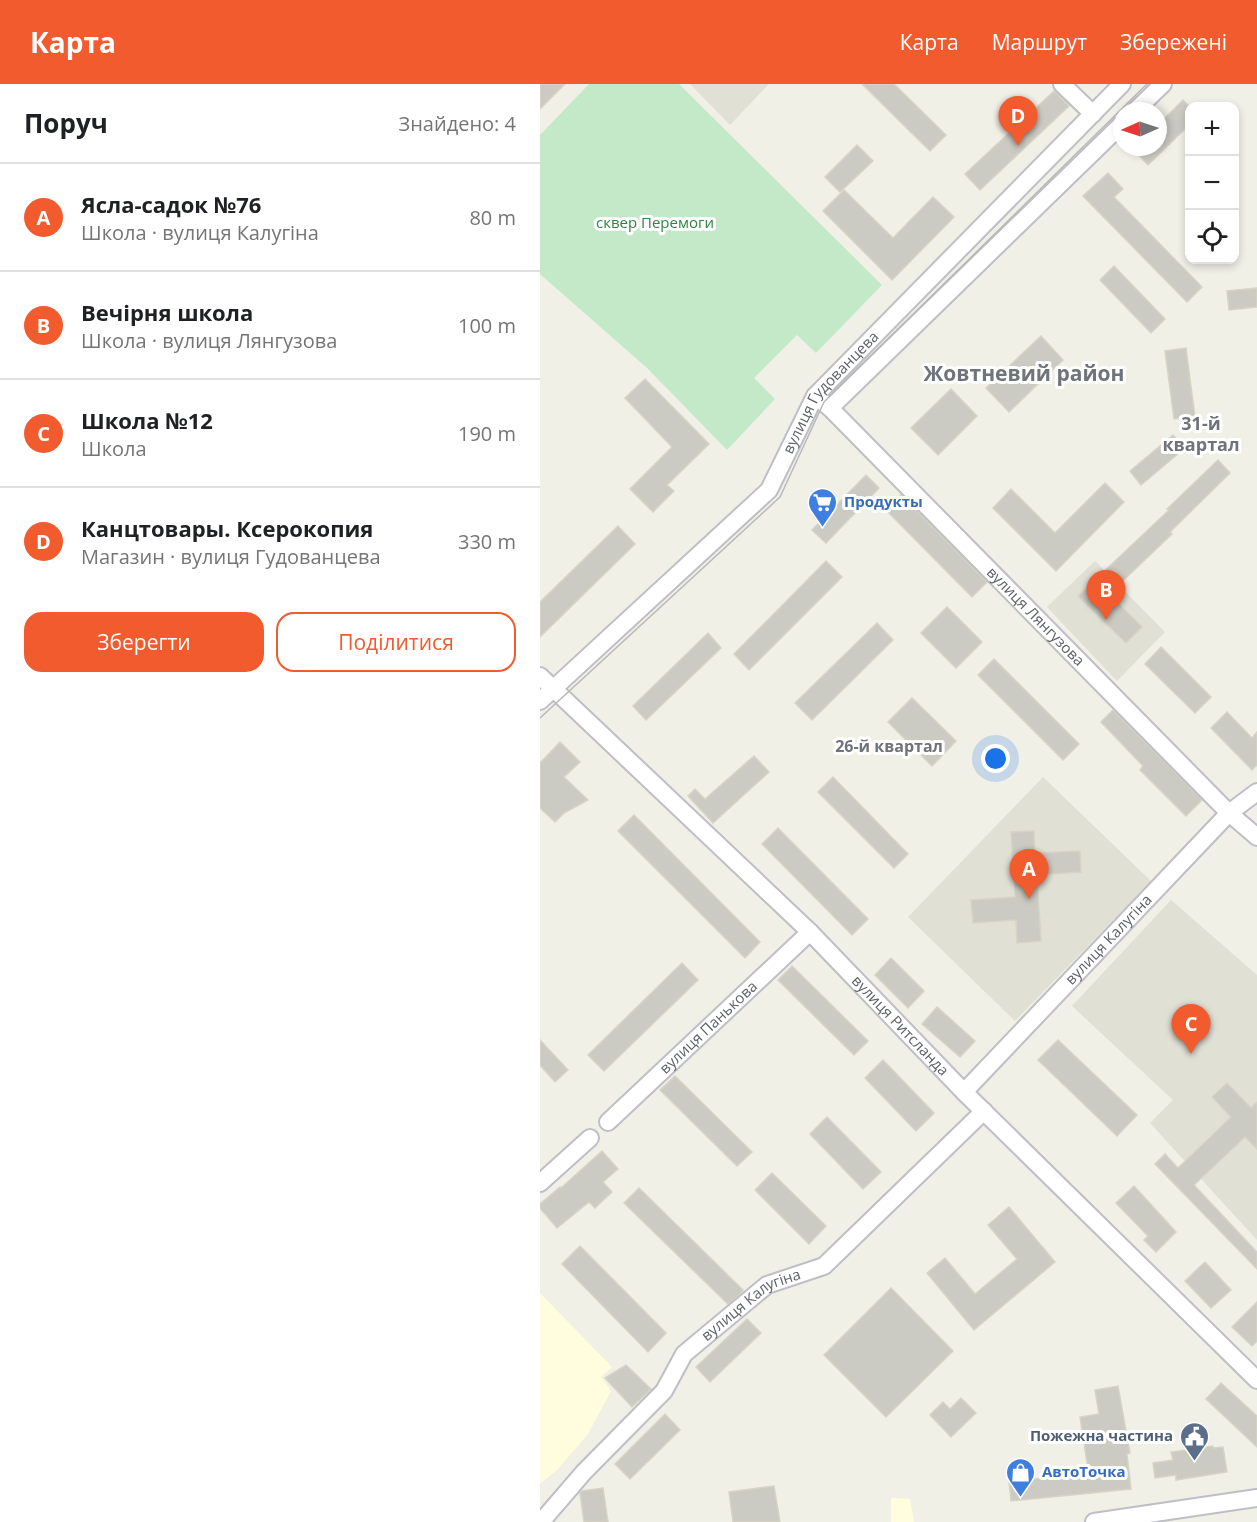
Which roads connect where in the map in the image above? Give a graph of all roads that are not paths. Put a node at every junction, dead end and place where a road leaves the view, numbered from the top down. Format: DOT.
graph roads {
  1 [pos="1062,84"];
  2 [pos="1122,84"];
  3 [pos="1163,84"];
  4 [pos="1144,102"];
  5 [pos="1092,114"];
  6 [pos="1113,133"];
  7 [pos="815,396"];
  8 [pos="830,408"];
  9 [pos="540,676"];
  10 [pos="554,688"];
  11 [pos="540,701"];
  12 [pos="1257,792"];
  13 [pos="1229,813"];
  14 [pos="1257,837"];
  15 [pos="810,932"];
  16 [pos="964,1092"];
  17 [pos="984,1111"];
  18 [pos="608,1122"];
  19 [pos="590,1138"];
  20 [pos="540,1183"];
  21 [pos="1257,1380"];
  22 [pos="1257,1498"];
  23 [pos="541,1522"];
  24 [pos="1094,1522"];
  1 -- 5 [label="street"];
  2 -- 5 [label="street, вулиця Гудованцева"];
  3 -- 4 [label="street"];
  5 -- 7 [label="street, вулиця Гудованцева"];
  6 -- 8 [label="street, вулиця Гудованцева"];
  7 -- 8 [label="street, вулиця Лянгузова"];
  7 -- 10 [label="street, вулиця Гудованцева"];
  8 -- 13 [label="street, вулиця Лянгузова"];
  9 -- 10 [label="street, вулиця Ритсланда"];
  10 -- 11 [label="street, вулиця Гудованцева"];
  10 -- 15 [label="street, вулиця Ритсланда"];
  12 -- 13 [label="street, вулиця Калугіна"];
  13 -- 14 [label="street, вулиця Лянгузова"];
  13 -- 16 [label="street, вулиця Калугіна"];
  15 -- 16 [label="street, вулиця Ритсланда"];
  15 -- 18 [label="street, вулиця Панькова"];
  16 -- 17 [label="street, вулиця Ритсланда"];
  17 -- 21 [label="street, вулиця Ритсланда"];
  17 -- 23 [label="street, вулиця Калугіна"];
  19 -- 20 [label="street"];
  22 -- 24 [label="street"];
}
